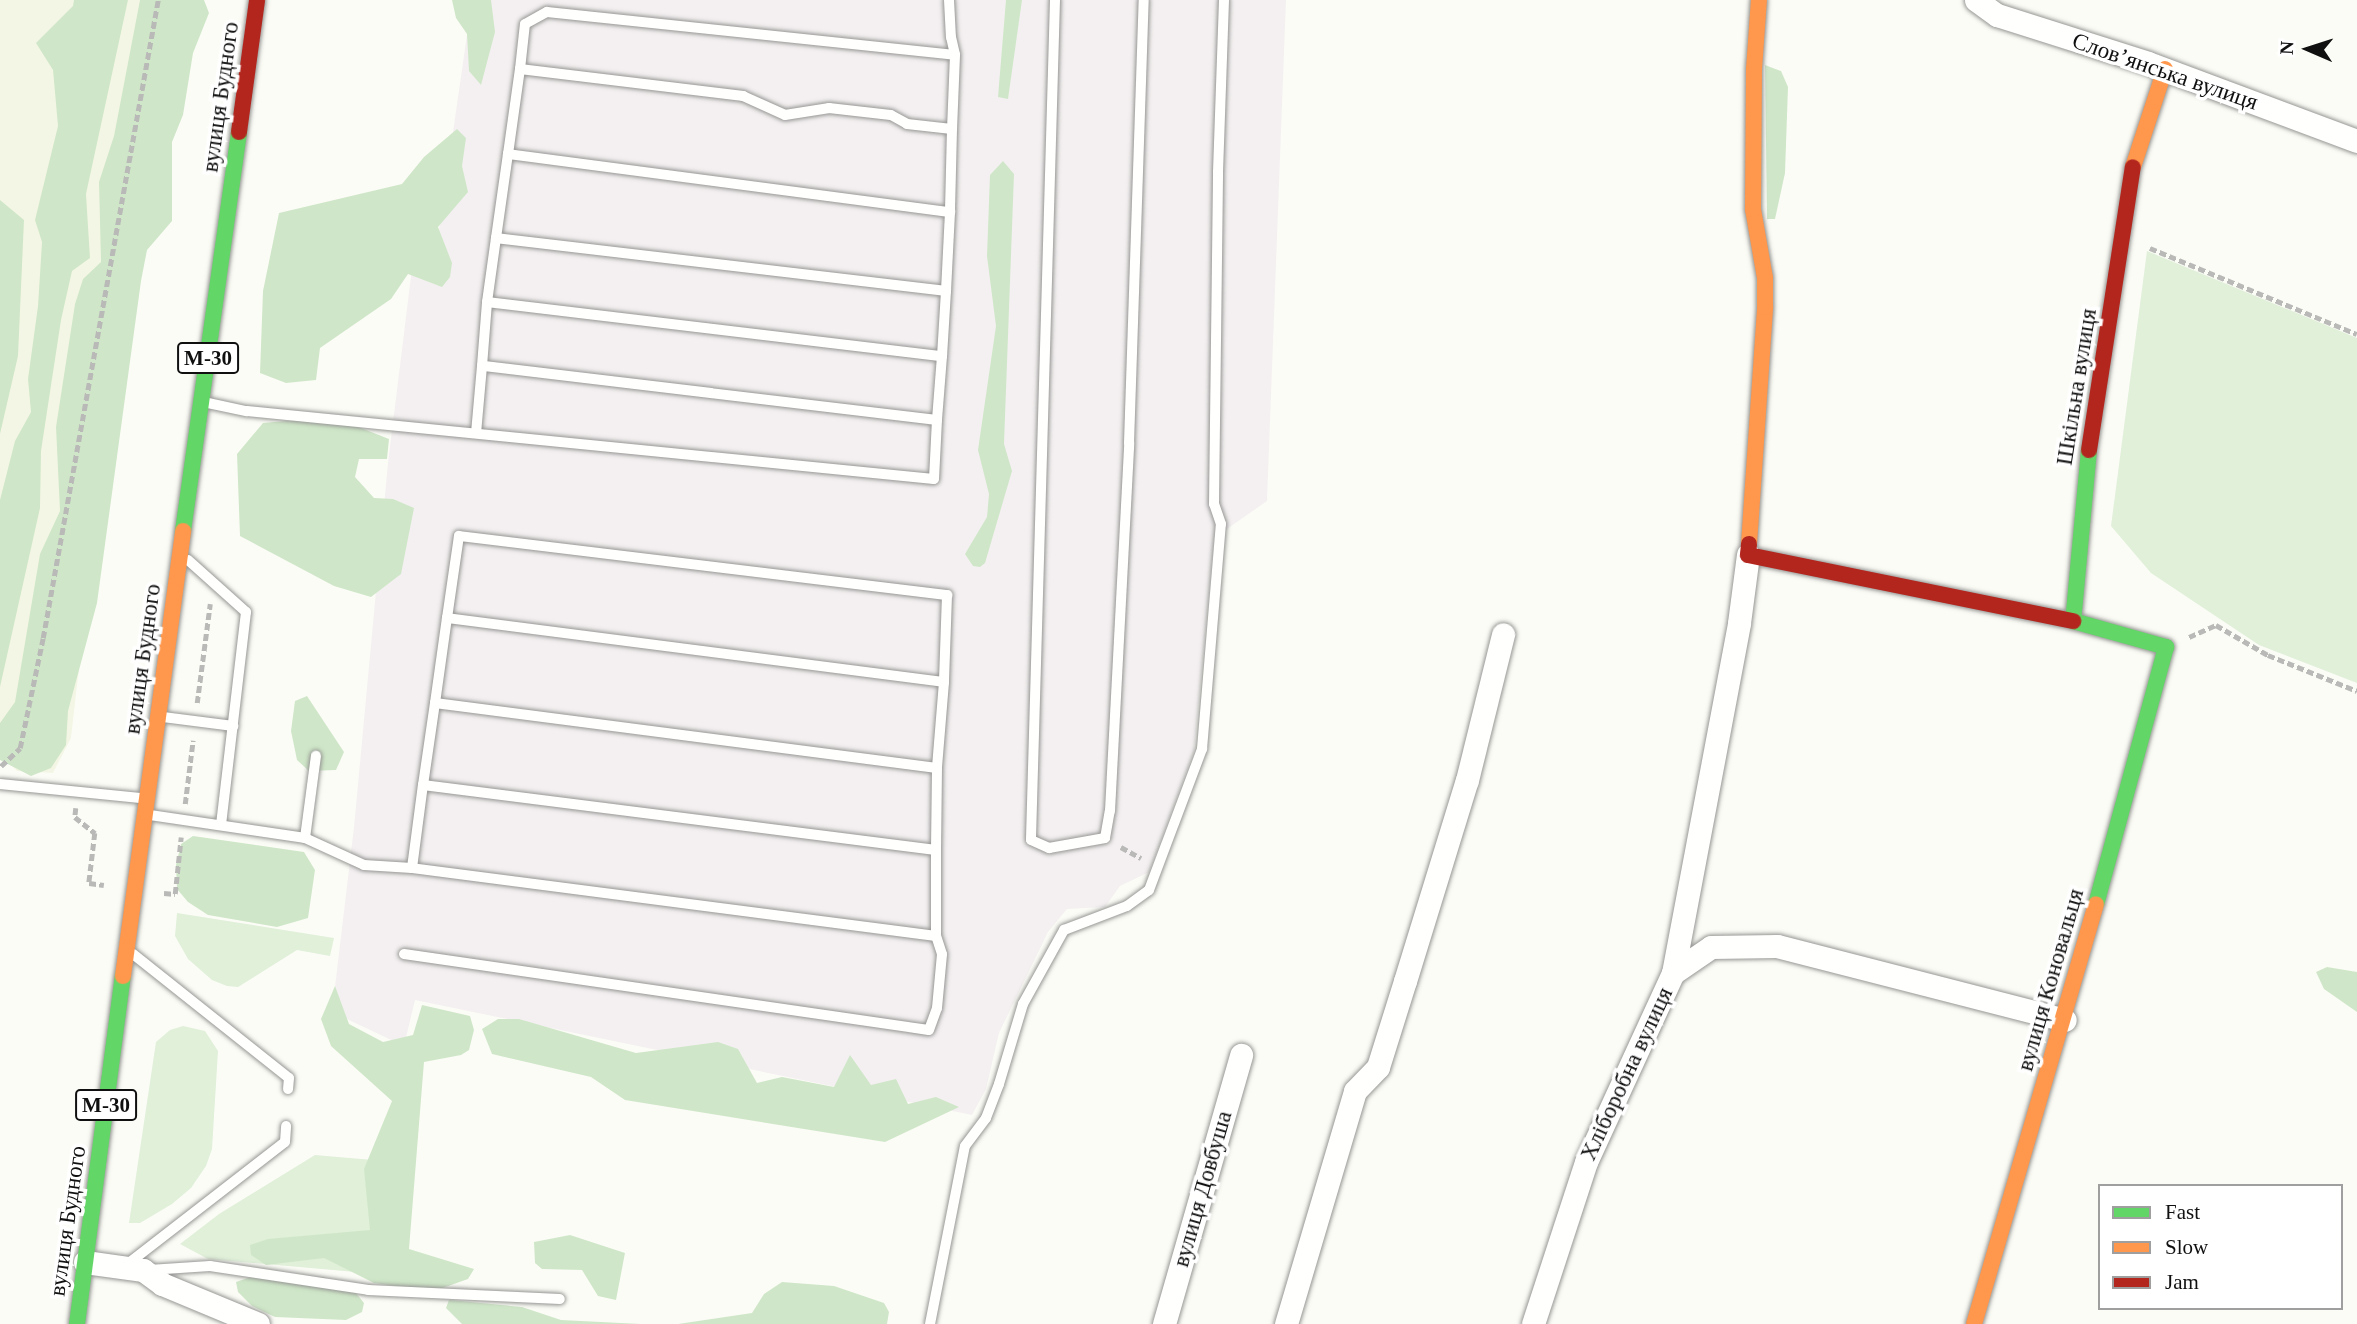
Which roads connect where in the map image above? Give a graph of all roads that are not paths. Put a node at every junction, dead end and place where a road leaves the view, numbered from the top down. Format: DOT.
graph roads {
  1 [pos="257,0"];
  2 [pos="949,0"];
  3 [pos="1055,0"];
  4 [pos="1144,0"];
  5 [pos="1224,0"];
  6 [pos="1759,0"];
  7 [pos="1976,0"];
  8 [pos="955,55"];
  9 [pos="520,69"];
  10 [pos="2165,69"];
  11 [pos="952,129"];
  12 [pos="2357,141"];
  13 [pos="508,154"];
  14 [pos="950,212"];
  15 [pos="496,239"];
  16 [pos="946,292"];
  17 [pos="487,302"];
  18 [pos="942,356"];
  19 [pos="482,366"];
  20 [pos="202,402"];
  21 [pos="937,420"];
  22 [pos="476,433"];
  23 [pos="181,554"];
  24 [pos="1748,555"];
  25 [pos="447,618"];
  26 [pos="2073,621"];
  27 [pos="1503,634"];
  28 [pos="944,682"];
  29 [pos="435,703"];
  30 [pos="158,716"];
  31 [pos="233,726"];
  32 [pos="316,756"];
  33 [pos="937,768"];
  34 [pos="0,784"];
  35 [pos="423,785"];
  36 [pos="145,806"];
  37 [pos="221,824"];
  38 [pos="305,838"];
  39 [pos="936,850"];
  40 [pos="412,868"];
  41 [pos="936,936"];
  42 [pos="126,948"];
  43 [pos="404,954"];
  44 [pos="1673,974"];
  45 [pos="2065,1020"];
  46 [pos="1241,1055"];
  47 [pos="288,1089"];
  48 [pos="286,1126"];
  49 [pos="85,1262"];
  50 [pos="133,1269"];
  51 [pos="560,1299"];
  52 [pos="77,1324"];
  53 [pos="258,1324"];
  54 [pos="930,1324"];
  55 [pos="1164,1324"];
  56 [pos="1286,1324"];
  57 [pos="1533,1324"];
  58 [pos="1974,1324"];
  1 -- 20 [label="main road, вулиця Будного / М-30"];
  2 -- 8 [label="lane"];
  3 -- 4 [label="lane"];
  5 -- 54 [label="lane"];
  6 -- 24 [label="main road"];
  7 -- 10 [label="street, Словʼянська вулиця"];
  8 -- 9 [label="lane"];
  8 -- 11 [label="lane"];
  9 -- 11 [label="lane"];
  9 -- 13 [label="lane"];
  10 -- 12 [label="street, Словʼянська вулиця"];
  10 -- 26 [label="main road, Шкільна вулиця"];
  11 -- 14 [label="lane"];
  13 -- 14 [label="lane"];
  13 -- 15 [label="lane"];
  14 -- 16 [label="lane"];
  15 -- 16 [label="lane"];
  15 -- 17 [label="lane"];
  16 -- 18 [label="lane"];
  17 -- 18 [label="lane"];
  17 -- 19 [label="lane"];
  18 -- 21 [label="lane"];
  19 -- 21 [label="lane"];
  19 -- 22 [label="lane"];
  20 -- 22 [label="lane"];
  20 -- 23 [label="main road, вулиця Будного / М-30"];
  21 -- 22 [label="lane"];
  23 -- 30 [label="main road, вулиця Будного / М-30"];
  23 -- 31 [label="lane"];
  24 -- 26 [label="main road"];
  24 -- 44 [label="street"];
  25 -- 28 [label="lane"];
  25 -- 28 [label="lane"];
  25 -- 29 [label="lane"];
  26 -- 45 [label="main road, вулиця Коновальця"];
  27 -- 56 [label="street"];
  28 -- 33 [label="lane"];
  29 -- 33 [label="lane"];
  29 -- 35 [label="lane"];
  30 -- 31 [label="lane"];
  30 -- 36 [label="main road, вулиця Будного / М-30"];
  31 -- 37 [label="lane"];
  32 -- 38 [label="lane"];
  33 -- 39 [label="lane"];
  34 -- 36 [label="lane"];
  35 -- 39 [label="lane"];
  35 -- 40 [label="lane"];
  36 -- 37 [label="lane"];
  36 -- 42 [label="main road, вулиця Будного / М-30"];
  37 -- 38 [label="lane"];
  38 -- 40 [label="lane"];
  39 -- 41 [label="lane"];
  40 -- 41 [label="lane"];
  41 -- 43 [label="lane"];
  42 -- 47 [label="lane"];
  42 -- 49 [label="main road, вулиця Будного / М-30"];
  44 -- 45 [label="street, Хліборобна вулиця"];
  44 -- 57 [label="street, Хліборобна вулиця"];
  45 -- 58 [label="main road, вулиця Коновальця"];
  46 -- 55 [label="street, вулиця Довбуша"];
  48 -- 50 [label="lane"];
  49 -- 50 [label="street"];
  49 -- 52 [label="main road, вулиця Будного / М-30"];
  50 -- 51 [label="lane"];
  50 -- 53 [label="street"];
}
